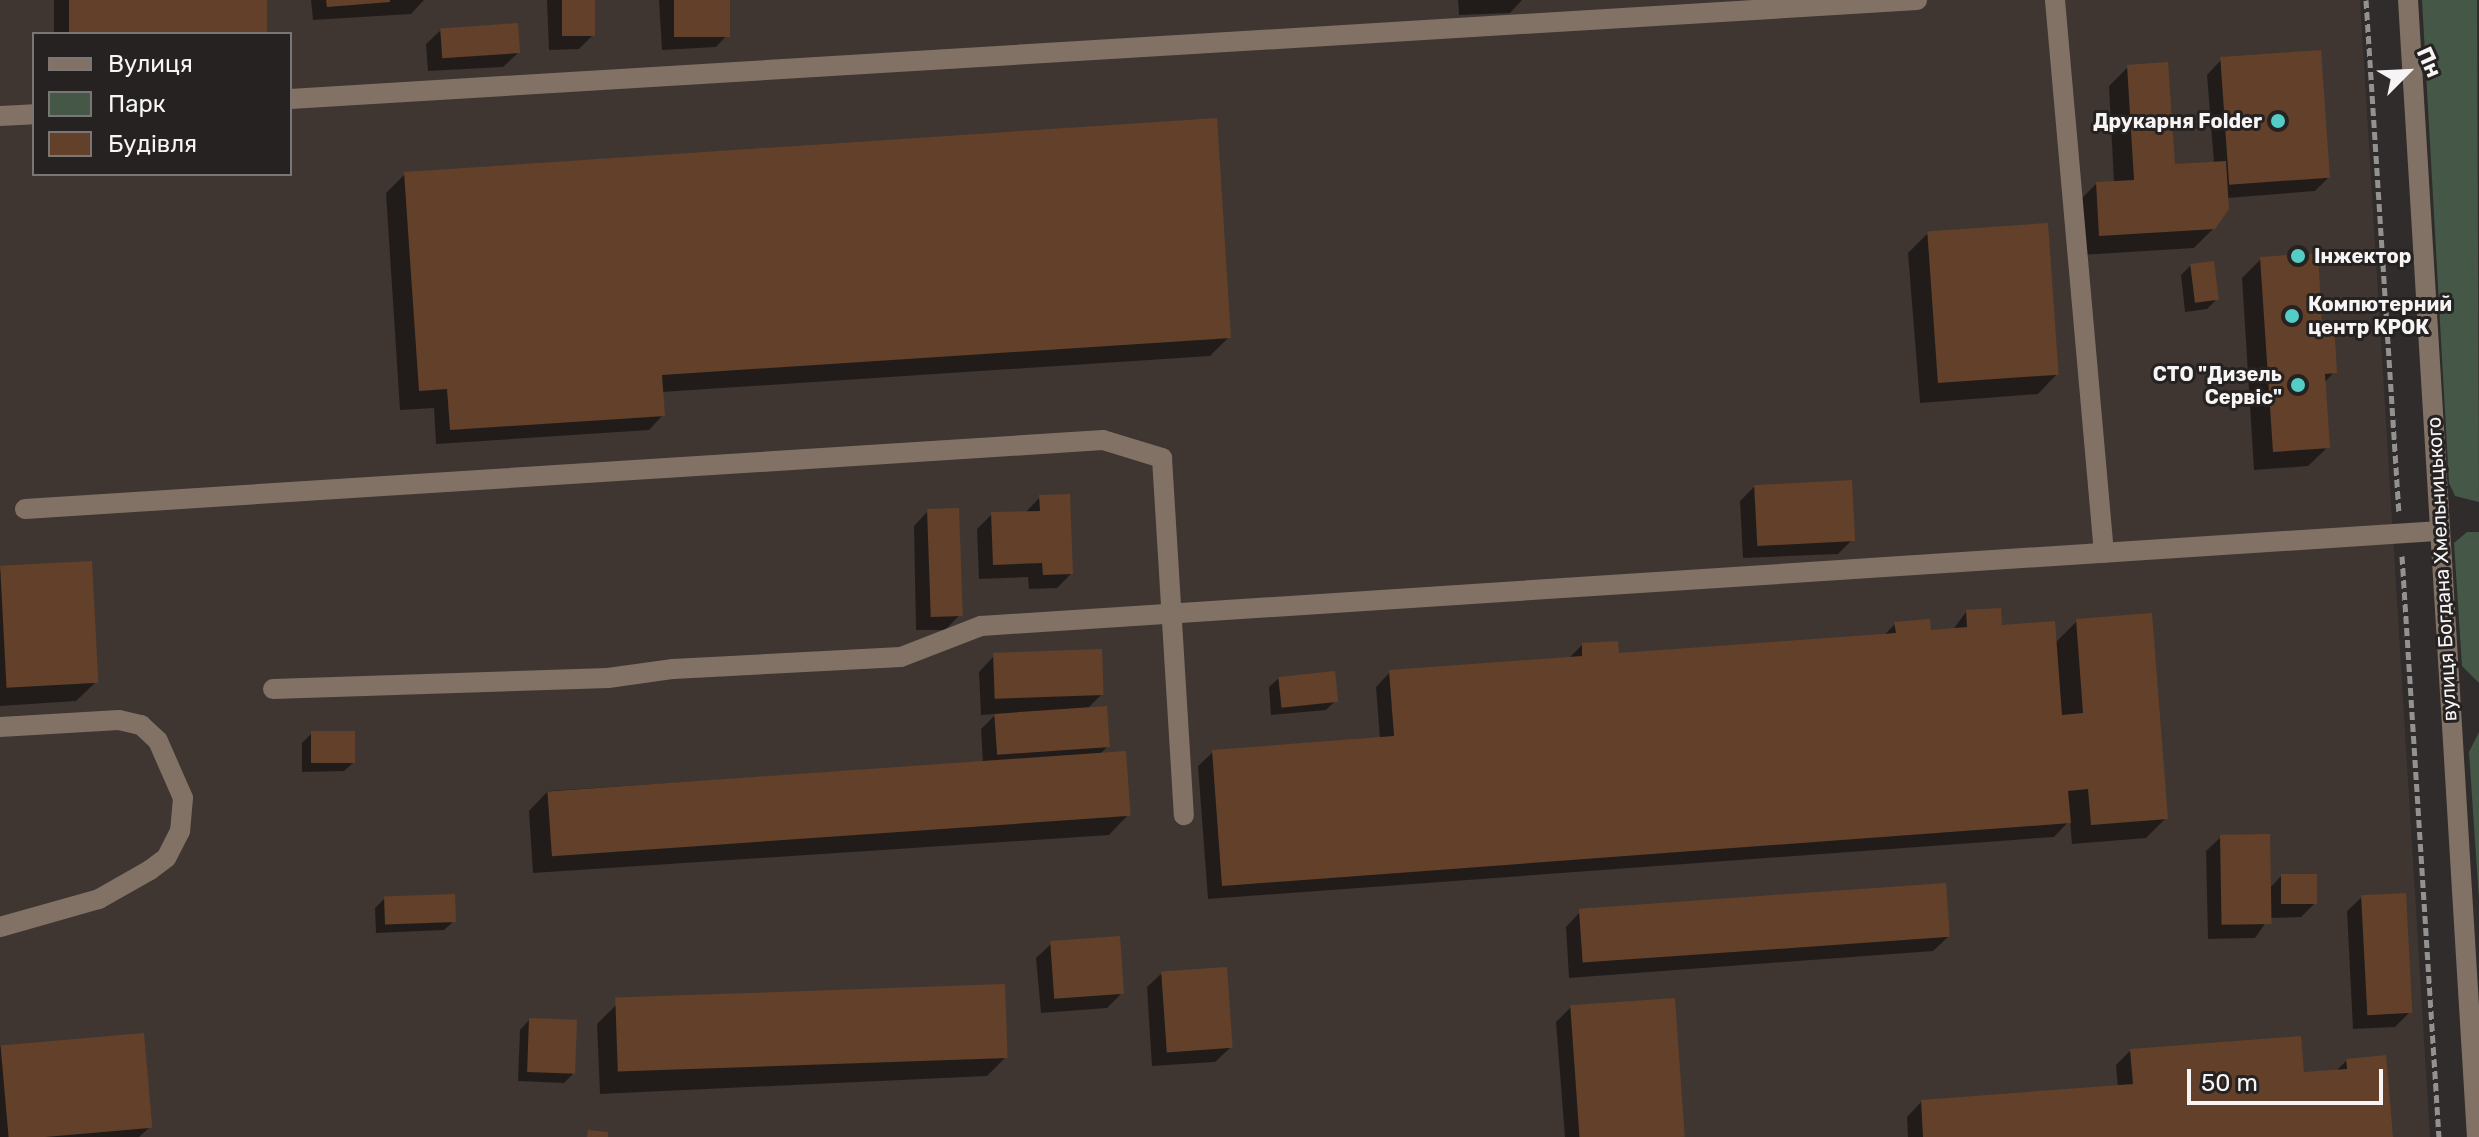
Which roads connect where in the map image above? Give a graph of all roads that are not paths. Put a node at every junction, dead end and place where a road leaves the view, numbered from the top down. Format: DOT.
graph roads {
  1 [pos="1917,0"];
  2 [pos="2055,0"];
  3 [pos="2408,0"];
  4 [pos="292,99"];
  5 [pos="32,114"];
  6 [pos="0,116"];
  7 [pos="25,509"];
  8 [pos="2440,531"];
  9 [pos="2104,553"];
  10 [pos="1171,613"];
  11 [pos="273,689"];
  12 [pos="0,727"];
  13 [pos="1184,815"];
  14 [pos="0,927"];
  15 [pos="2477,1137"];
  1 -- 4 [label="street"];
  2 -- 9 [label="street"];
  3 -- 8 [label="street, вулиця Богдана Хмельницького"];
  5 -- 6 [label="street"];
  7 -- 10 [label="street"];
  8 -- 9 [label="street"];
  8 -- 15 [label="street, вулиця Богдана Хмельницького"];
  9 -- 10 [label="street"];
  10 -- 11 [label="street"];
  10 -- 13 [label="street"];
  12 -- 14 [label="street"];
}
